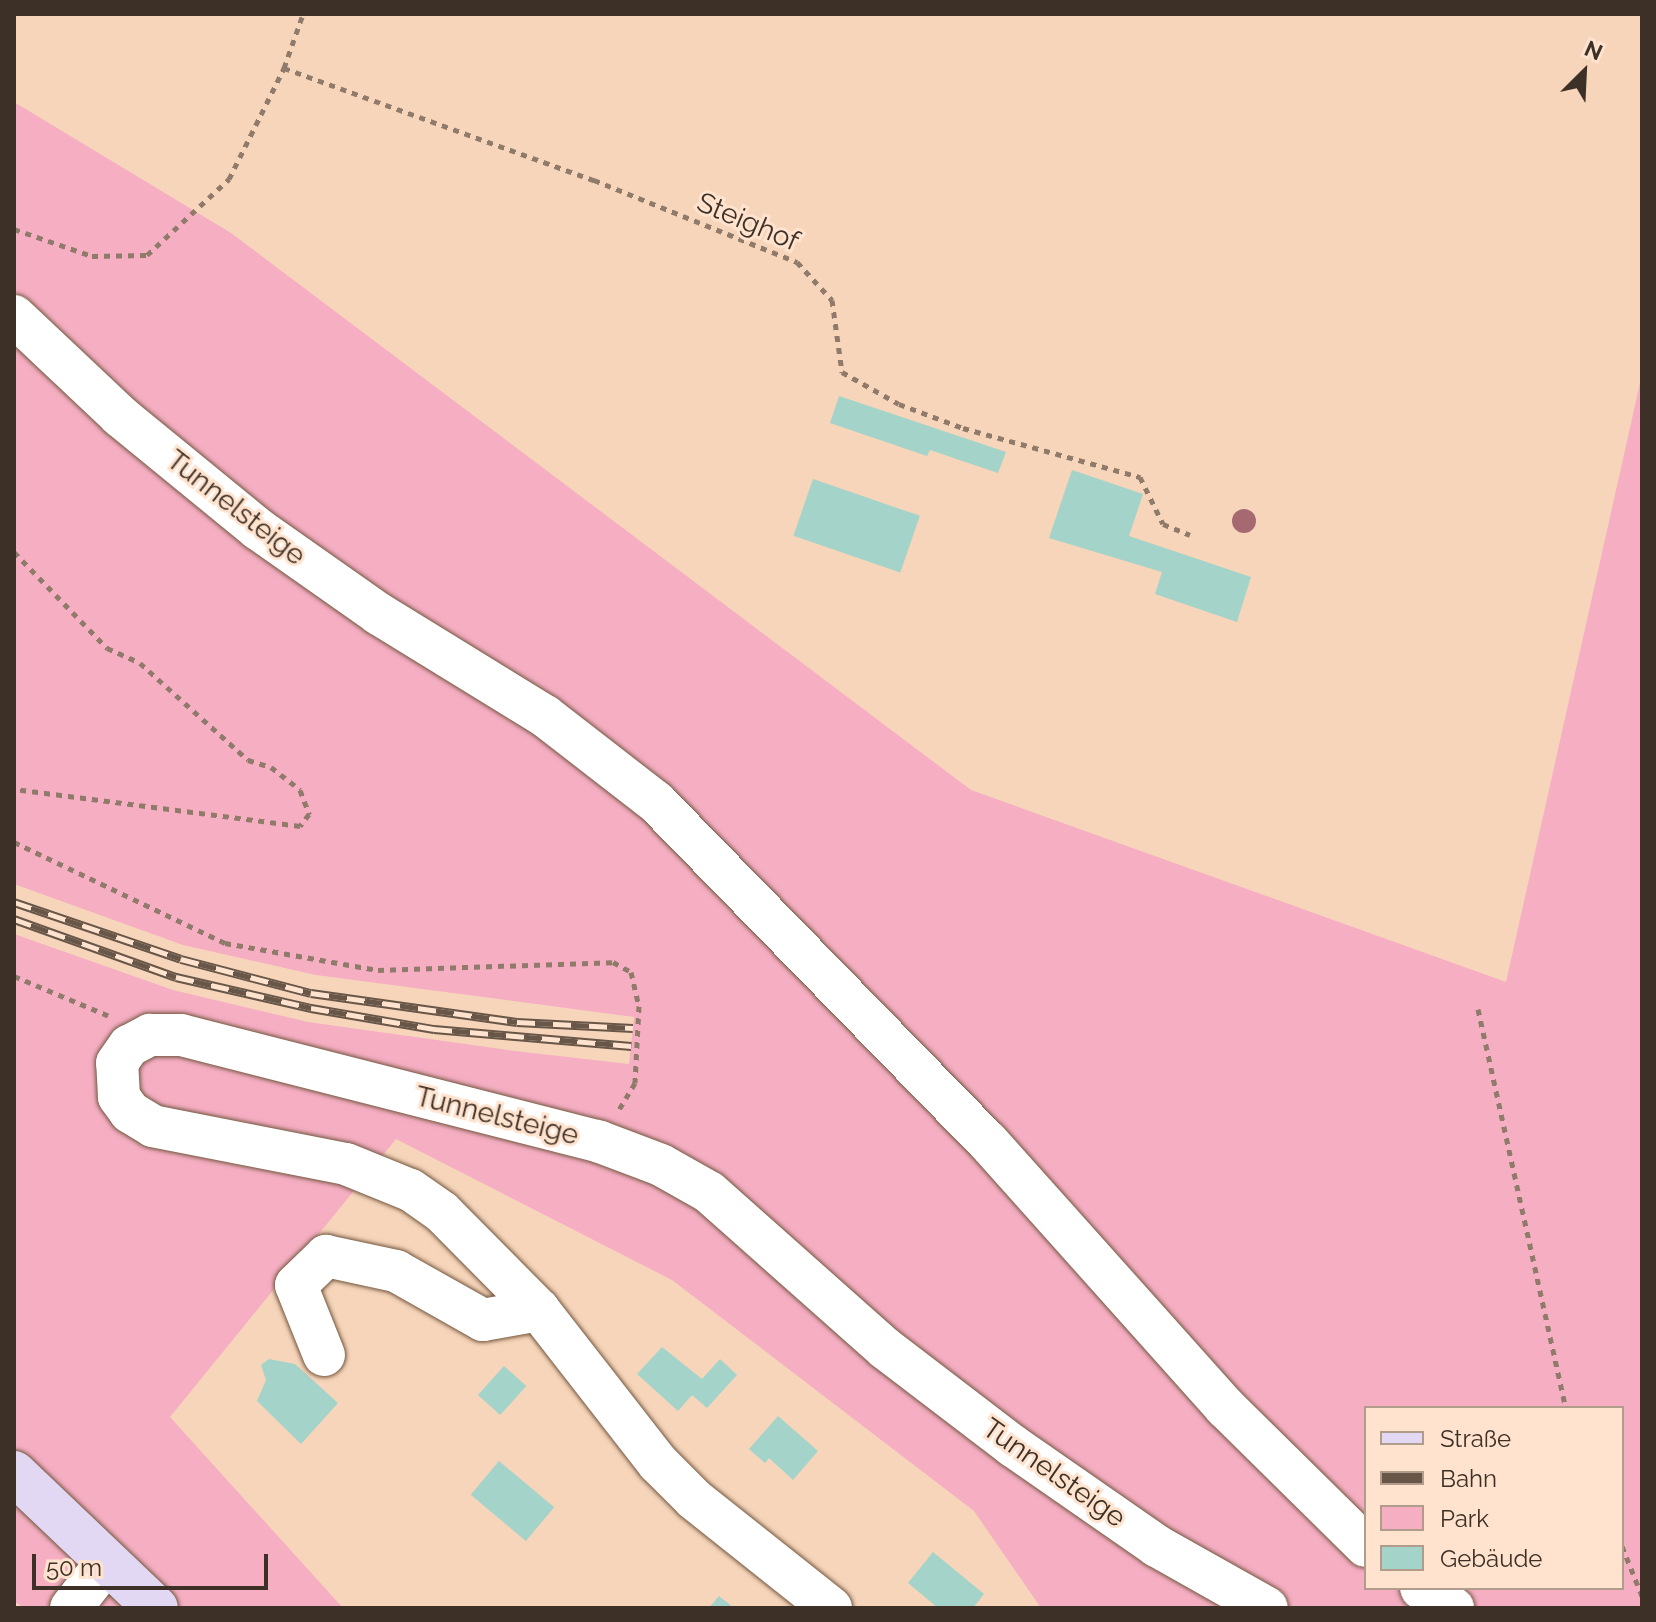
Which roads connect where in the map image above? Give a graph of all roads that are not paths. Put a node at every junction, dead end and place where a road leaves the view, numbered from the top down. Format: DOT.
graph roads {
  1 [pos="14,316"];
  2 [pos="539,1310"];
  3 [pos="324,1355"];
  4 [pos="14,1473"];
  5 [pos="1364,1544"];
  6 [pos="88,1586"];
  7 [pos="1424,1590"];
  8 [pos="156,1608"];
  9 [pos="831,1608"];
  10 [pos="1267,1608"];
  11 [pos="1453,1608"];
  1 -- 5 [label="street, Tunnelsteige"];
  2 -- 3 [label="street"];
  2 -- 9 [label="street"];
  2 -- 10 [label="street, Tunnelsteige"];
  4 -- 6 [label="main road"];
  6 -- 8 [label="main road"];
  7 -- 11 [label="street"];
}
